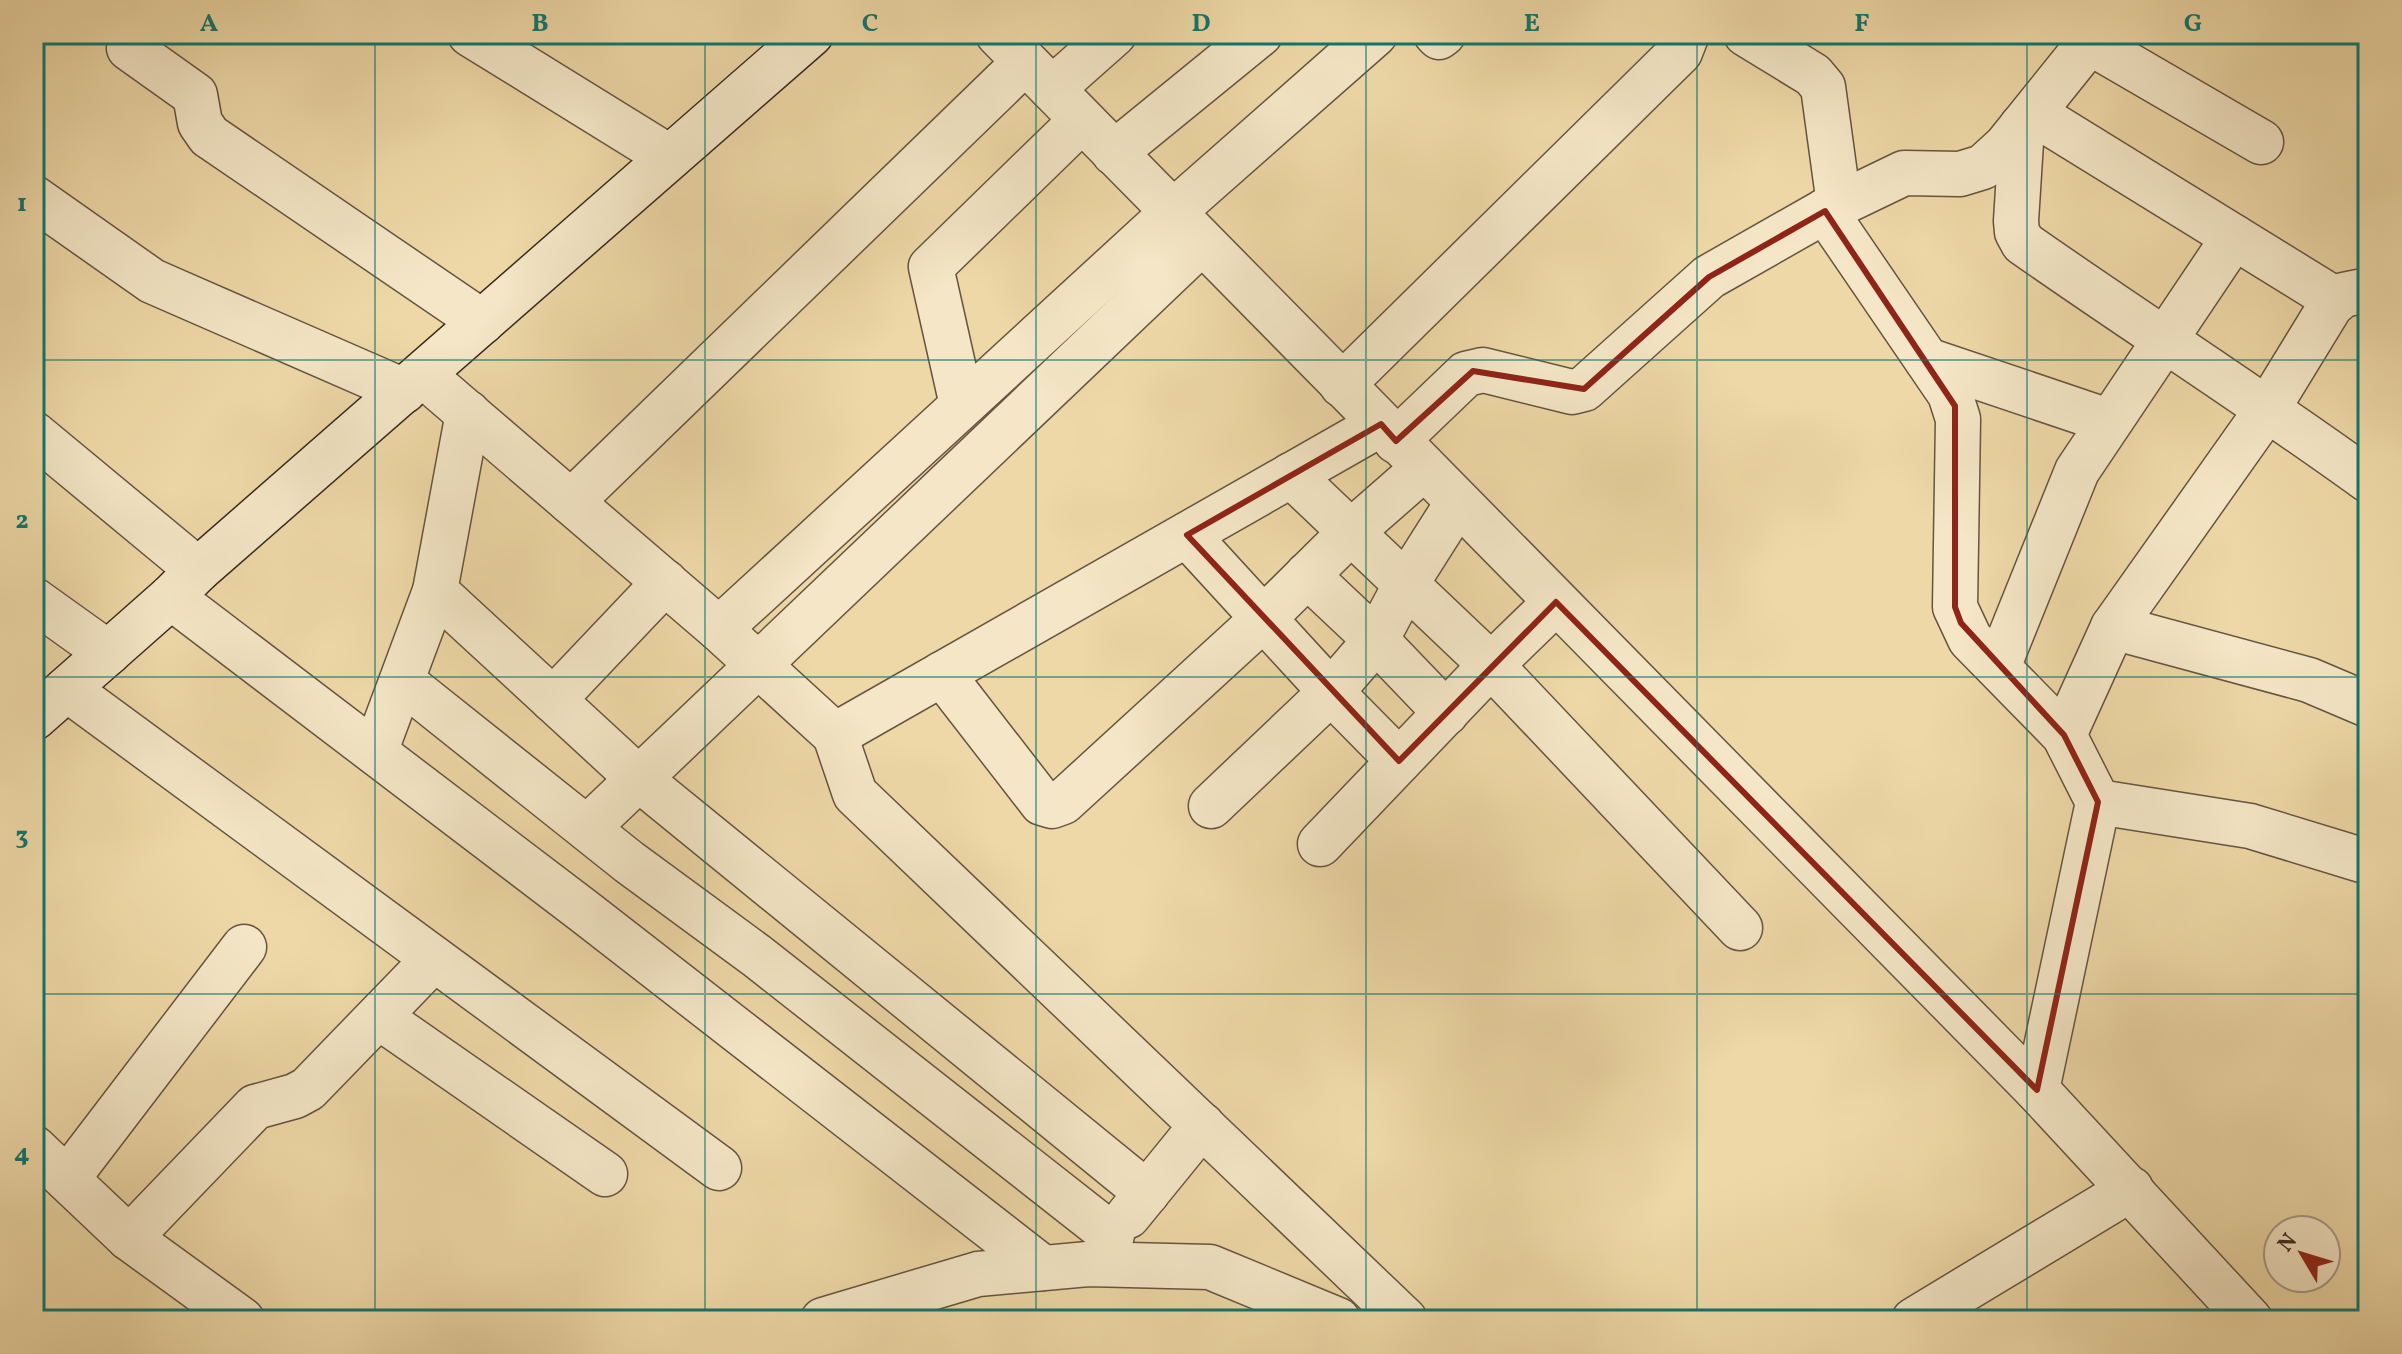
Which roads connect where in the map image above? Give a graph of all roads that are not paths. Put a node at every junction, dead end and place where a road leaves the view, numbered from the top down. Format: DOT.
graph roads {
  1 [pos="470,34"];
  2 [pos="811,34"];
  3 [pos="1114,34"];
  4 [pos="1260,34"];
  5 [pos="1375,34"];
  6 [pos="1436,34"];
  7 [pos="1443,34"];
  8 [pos="1687,34"];
  9 [pos="1746,34"];
  10 [pos="2093,38"];
  11 [pos="129,48"];
  12 [pos="1027,55"];
  13 [pos="2027,119"];
  14 [pos="1082,120"];
  15 [pos="2261,142"];
  16 [pos="1114,153"];
  17 [pos="669,157"];
  18 [pos="34,198"];
  19 [pos="1832,208"];
  20 [pos="1187,227"];
  21 [pos="2234,237"];
  22 [pos="2352,295"];
  23 [pos="482,322"];
  24 [pos="2163,341"];
  25 [pos="1927,360"];
  26 [pos="413,383"];
  27 [pos="1342,385"];
  28 [pos="962,405"];
  29 [pos="2268,408"];
  30 [pos="468,413"];
  31 [pos="2108,421"];
  32 [pos="34,434"];
  33 [pos="1400,444"];
  34 [pos="1291,475"];
  35 [pos="2368,480"];
  36 [pos="571,502"];
  37 [pos="1458,502"];
  38 [pos="1351,532"];
  39 [pos="1187,535"];
  40 [pos="1307,575"];
  41 [pos="665,582"];
  42 [pos="185,583"];
  43 [pos="1406,584"];
  44 [pos="435,591"];
  45 [pos="34,600"];
  46 [pos="1556,602"];
  47 [pos="1264,618"];
  48 [pos="2113,627"];
  49 [pos="719,629"];
  50 [pos="1376,640"];
  51 [pos="108,653"];
  52 [pos="759,665"];
  53 [pos="1491,665"];
  54 [pos="1998,667"];
  55 [pos="942,674"];
  56 [pos="402,681"];
  57 [pos="67,689"];
  58 [pos="1331,692"];
  59 [pos="553,700"];
  60 [pos="2368,705"];
  61 [pos="1446,713"];
  62 [pos="34,718"];
  63 [pos="835,735"];
  64 [pos="2064,735"];
  65 [pos="375,752"];
  66 [pos="1399,761"];
  67 [pos="639,779"];
  68 [pos="2098,802"];
  69 [pos="1211,806"];
  70 [pos="587,828"];
  71 [pos="1320,844"];
  72 [pos="629,862"];
  73 [pos="2368,862"];
  74 [pos="585,912"];
  75 [pos="1740,928"];
  76 [pos="244,947"];
  77 [pos="434,959"];
  78 [pos="379,1017"];
  79 [pos="2037,1090"];
  80 [pos="1202,1125"];
  81 [pos="34,1148"];
  82 [pos="719,1168"];
  83 [pos="605,1174"];
  84 [pos="67,1179"];
  85 [pos="2131,1189"];
  86 [pos="1147,1193"];
  87 [pos="129,1238"];
  88 [pos="1100,1250"];
  89 [pos="1043,1268"];
  90 [pos="2234,1316"];
  91 [pos="242,1320"];
  92 [pos="823,1320"];
  93 [pos="1338,1320"];
  94 [pos="1405,1320"];
  95 [pos="1914,1320"];
  1 -- 17 [label="street"];
  2 -- 17 [label="street"];
  3 -- 12 [label="street"];
  4 -- 16 [label="street"];
  5 -- 20 [label="street"];
  6 -- 7 [label="street"];
  8 -- 27 [label="street"];
  9 -- 19 [label="street"];
  10 -- 13 [label="street"];
  10 -- 15 [label="street"];
  11 -- 23 [label="street"];
  12 -- 14 [label="street"];
  12 -- 36 [label="street"];
  13 -- 19 [label="street"];
  13 -- 21 [label="street"];
  13 -- 24 [label="street"];
  14 -- 16 [label="street"];
  14 -- 28 [label="street"];
  16 -- 20 [label="street"];
  17 -- 23 [label="street"];
  18 -- 26 [label="street"];
  19 -- 25 [label="street"];
  19 -- 33 [label="street"];
  20 -- 27 [label="street"];
  20 -- 28 [label="street"];
  20 -- 52 [label="street"];
  21 -- 22 [label="street"];
  21 -- 24 [label="street"];
  22 -- 29 [label="street"];
  23 -- 26 [label="street"];
  24 -- 29 [label="street"];
  24 -- 31 [label="street"];
  25 -- 31 [label="street"];
  25 -- 54 [label="street"];
  26 -- 30 [label="street"];
  26 -- 42 [label="street"];
  27 -- 33 [label="street"];
  28 -- 49 [label="street"];
  29 -- 35 [label="street"];
  29 -- 48 [label="street"];
  30 -- 36 [label="street"];
  30 -- 44 [label="street"];
  31 -- 54 [label="street"];
  32 -- 42 [label="street"];
  33 -- 34 [label="street"];
  33 -- 37 [label="street"];
  33 -- 38 [label="street"];
  34 -- 38 [label="street"];
  34 -- 39 [label="street"];
  36 -- 41 [label="street"];
  37 -- 43 [label="street"];
  37 -- 46 [label="street"];
  38 -- 40 [label="street"];
  38 -- 43 [label="street"];
  39 -- 47 [label="street"];
  39 -- 55 [label="street"];
  40 -- 47 [label="street"];
  40 -- 50 [label="street"];
  41 -- 49 [label="street"];
  41 -- 59 [label="street"];
  42 -- 51 [label="street"];
  42 -- 65 [label="street"];
  43 -- 50 [label="street"];
  43 -- 53 [label="street"];
  44 -- 56 [label="street"];
  44 -- 59 [label="street"];
  45 -- 51 [label="street"];
  46 -- 53 [label="street"];
  46 -- 79 [label="street"];
  47 -- 55 [label="street"];
  47 -- 58 [label="street"];
  48 -- 60 [label="street"];
  48 -- 64 [label="street"];
  49 -- 52 [label="street"];
  50 -- 58 [label="street"];
  50 -- 61 [label="street"];
  51 -- 57 [label="street"];
  52 -- 63 [label="street"];
  52 -- 67 [label="street"];
  53 -- 61 [label="street"];
  53 -- 75 [label="street"];
  54 -- 64 [label="street"];
  55 -- 63 [label="street"];
  56 -- 65 [label="street"];
  56 -- 70 [label="street"];
  57 -- 62 [label="street"];
  57 -- 77 [label="street"];
  58 -- 66 [label="street"];
  58 -- 69 [label="street"];
  59 -- 67 [label="street"];
  61 -- 66 [label="street"];
  63 -- 80 [label="street"];
  64 -- 68 [label="street"];
  65 -- 74 [label="street"];
  66 -- 71 [label="street"];
  67 -- 70 [label="street"];
  67 -- 86 [label="street"];
  68 -- 73 [label="street"];
  68 -- 79 [label="street"];
  70 -- 72 [label="street"];
  72 -- 74 [label="street"];
  72 -- 88 [label="street"];
  74 -- 89 [label="street"];
  76 -- 84 [label="street"];
  77 -- 78 [label="street"];
  77 -- 82 [label="street"];
  78 -- 83 [label="street"];
  78 -- 87 [label="street"];
  79 -- 85 [label="street"];
  80 -- 86 [label="street"];
  80 -- 94 [label="street"];
  81 -- 84 [label="street"];
  84 -- 87 [label="street"];
  85 -- 90 [label="street"];
  85 -- 95 [label="street"];
  86 -- 88 [label="street"];
  87 -- 91 [label="street"];
  88 -- 89 [label="street"];
  88 -- 93 [label="street"];
  89 -- 92 [label="street"];
}
